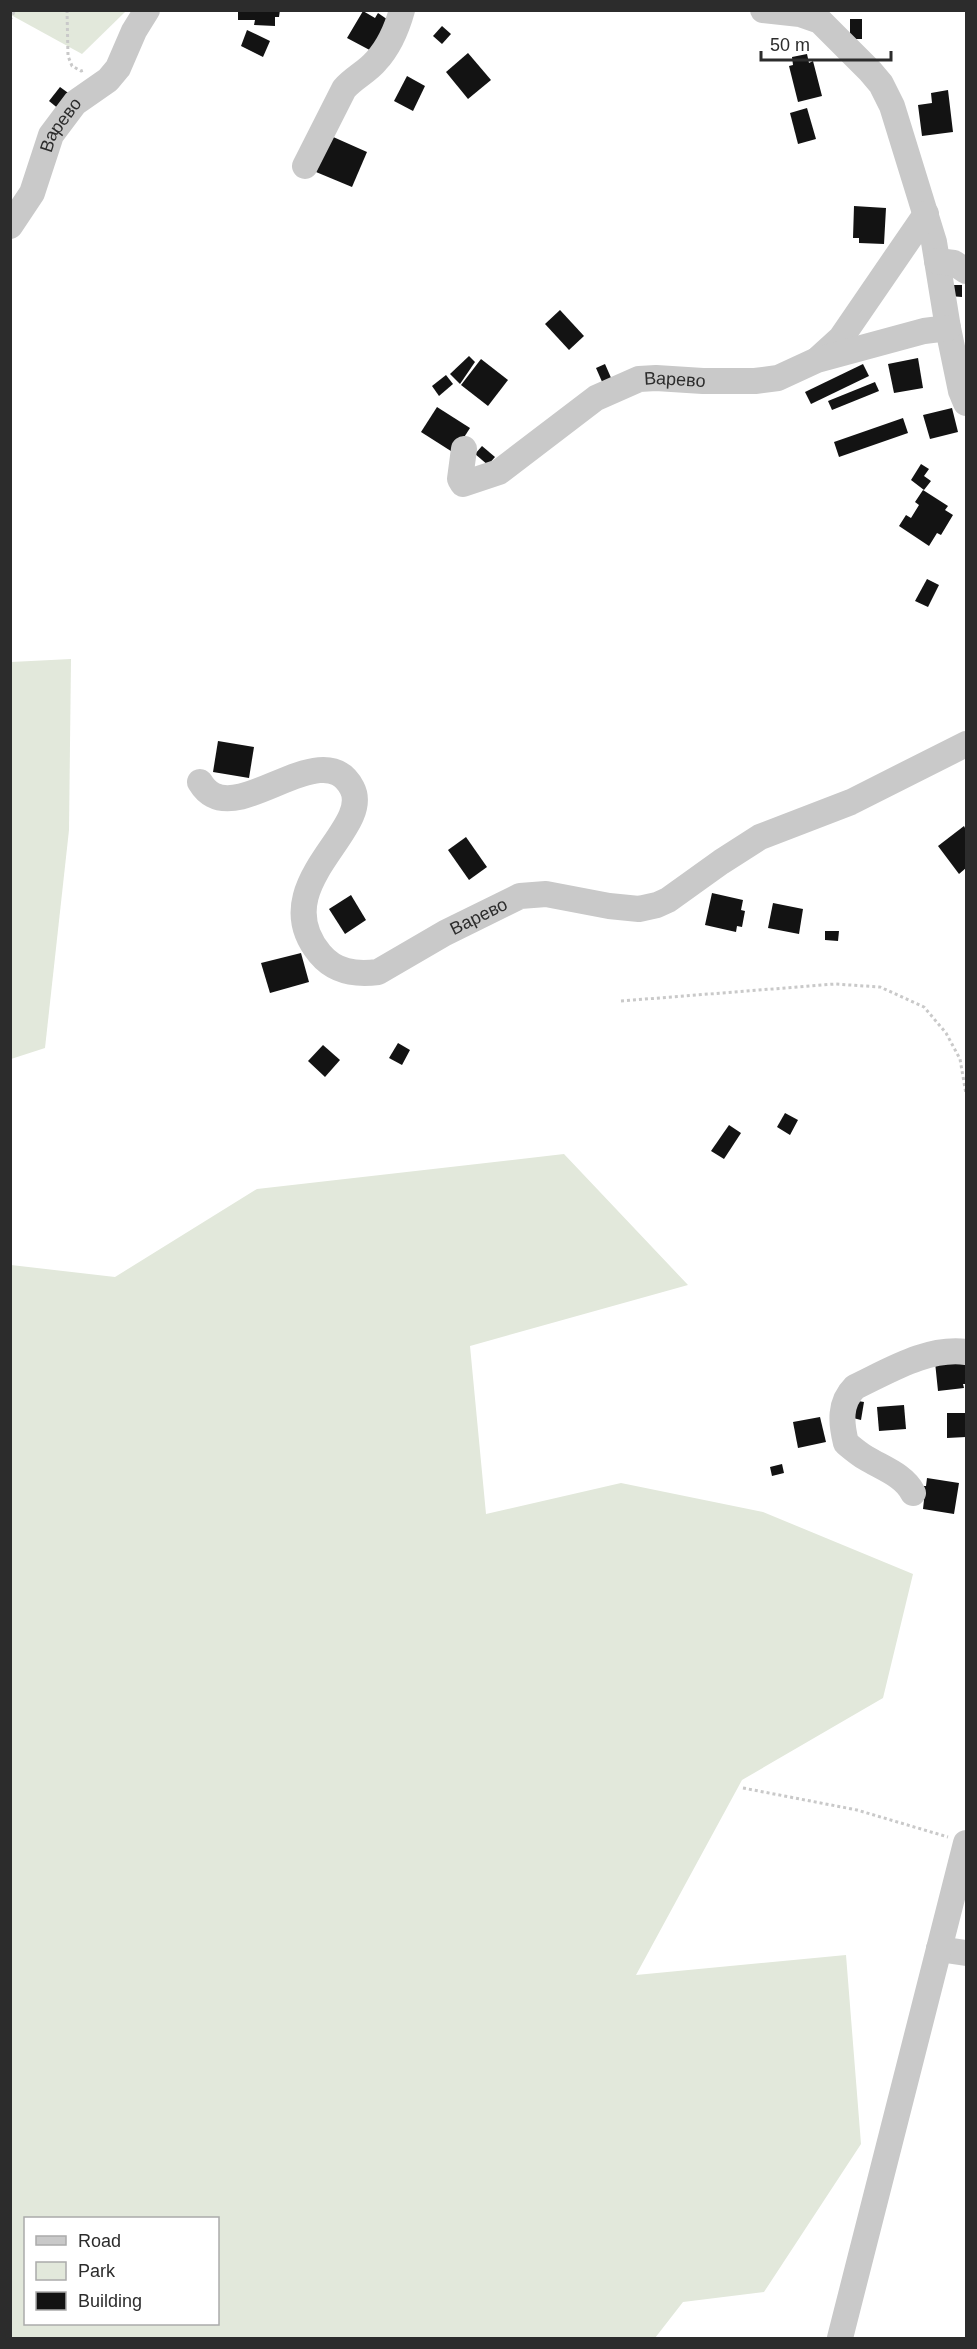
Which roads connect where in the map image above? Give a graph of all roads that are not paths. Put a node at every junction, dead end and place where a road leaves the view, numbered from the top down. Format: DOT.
graph roads {
  1 [pos="147,10"];
  2 [pos="402,10"];
  3 [pos="763,10"];
  4 [pos="305,166"];
  5 [pos="926,214"];
  6 [pos="10,226"];
  7 [pos="937,261"];
  8 [pos="966,271"];
  9 [pos="948,328"];
  10 [pos="817,360"];
  11 [pos="966,403"];
  12 [pos="464,449"];
  13 [pos="966,744"];
  14 [pos="200,782"];
  15 [pos="966,1352"];
  16 [pos="913,1492"];
  17 [pos="961,1841"];
  18 [pos="939,1949"];
  19 [pos="966,1953"];
  20 [pos="840,2338"];
  1 -- 6 [label="street, Варево"];
  2 -- 4 [label="street"];
  3 -- 5 [label="street"];
  5 -- 7 [label="street"];
  5 -- 10 [label="street"];
  7 -- 8 [label="street"];
  7 -- 9 [label="street"];
  9 -- 10 [label="street, Варево"];
  9 -- 11 [label="street"];
  10 -- 12 [label="street, Варево"];
  13 -- 14 [label="street, Варево"];
  15 -- 16 [label="street"];
  17 -- 18 [label="street"];
  18 -- 19 [label="street"];
  18 -- 20 [label="street"];
}
